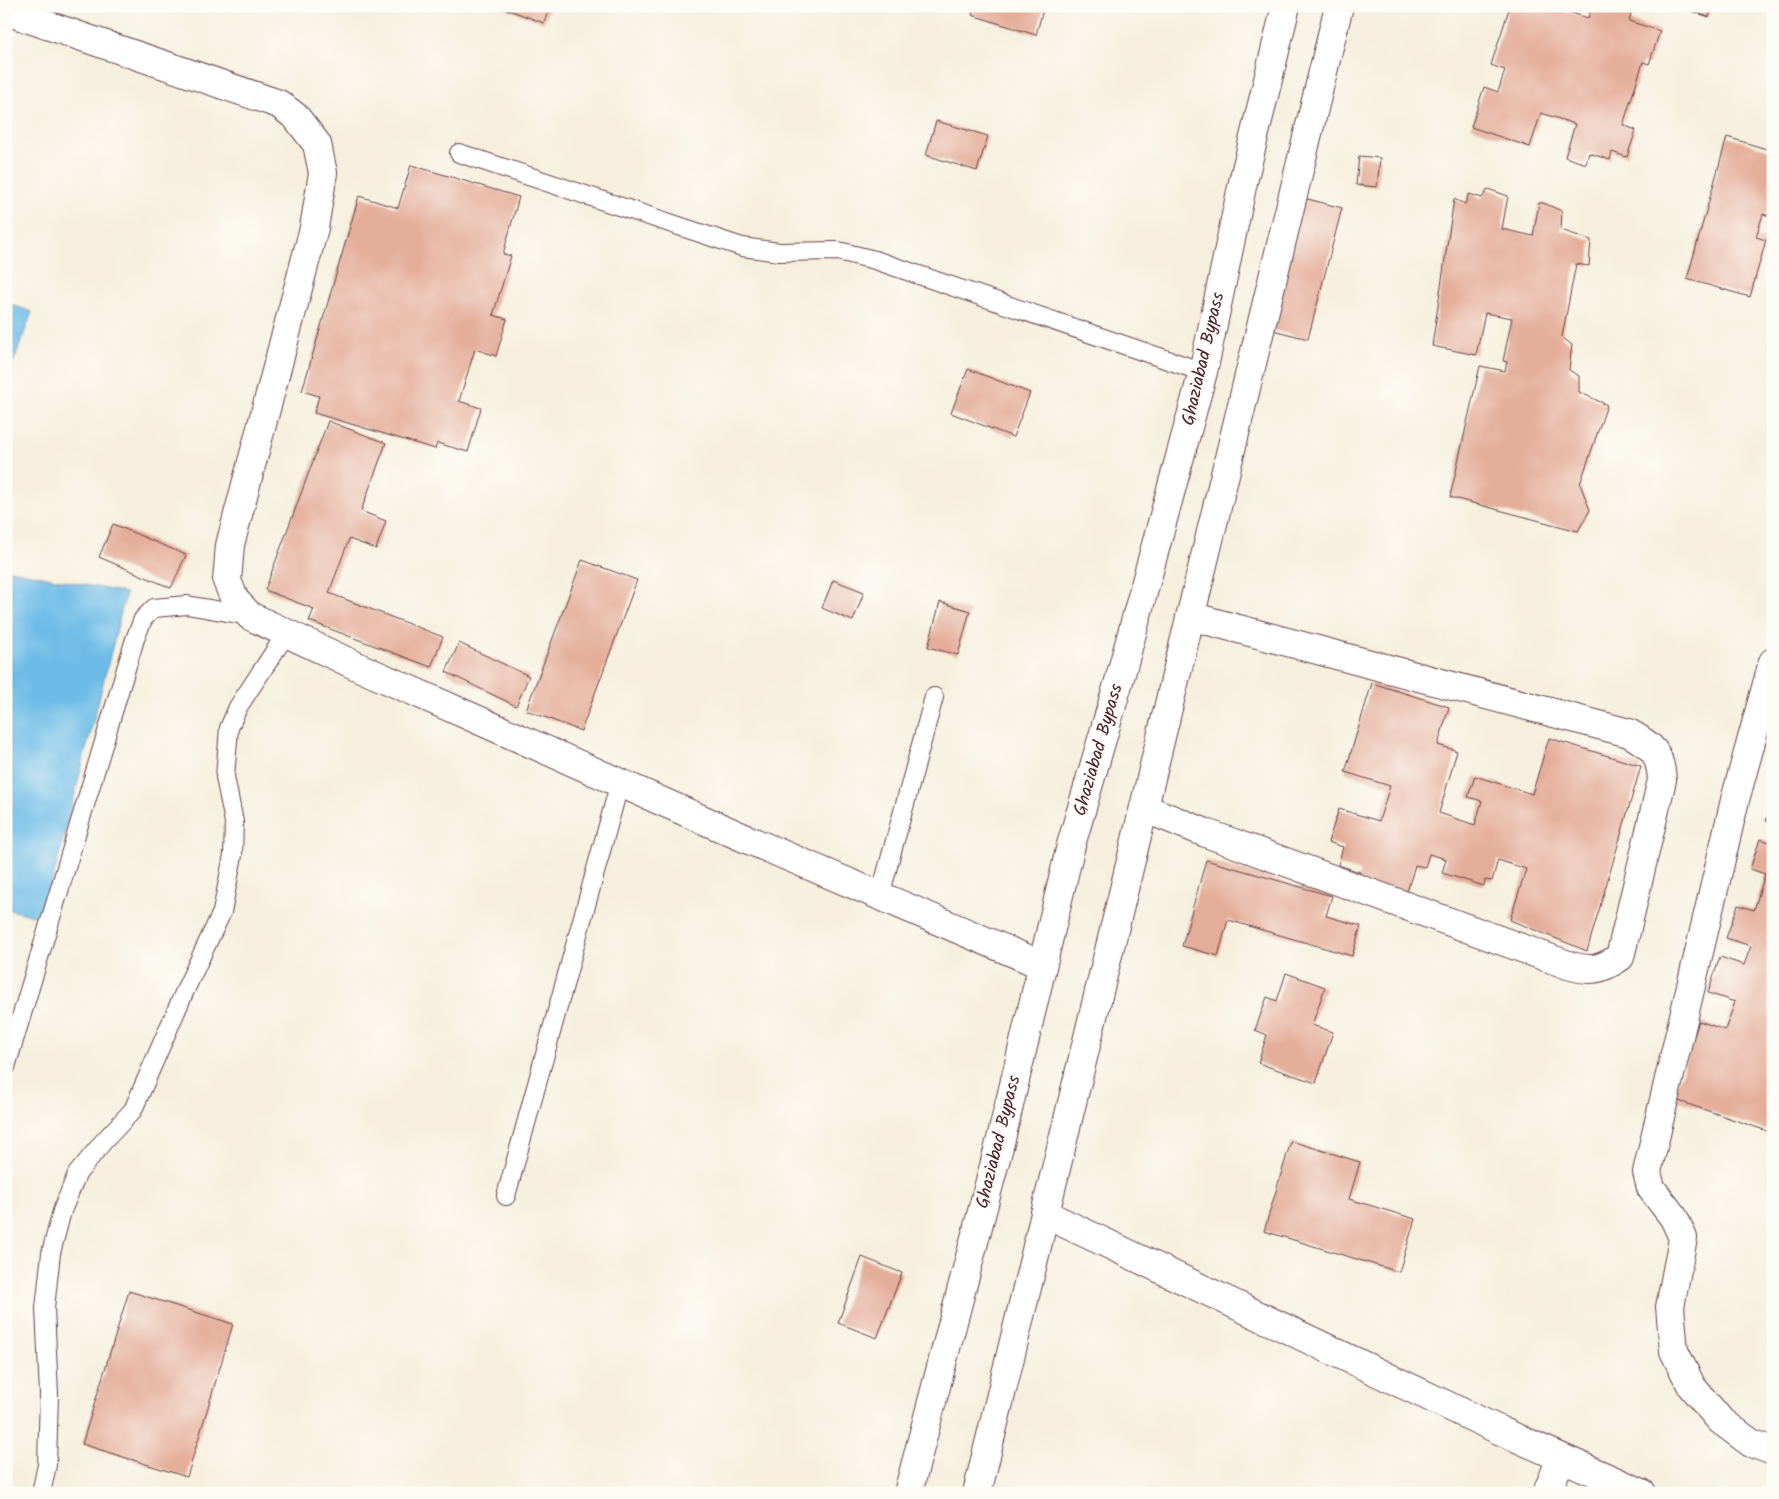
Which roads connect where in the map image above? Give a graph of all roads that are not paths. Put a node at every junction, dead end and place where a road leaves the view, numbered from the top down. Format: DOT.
graph roads {
  1 [pos="1286,6"];
  2 [pos="1339,6"];
  3 [pos="6,11"];
  4 [pos="459,153"];
  5 [pos="1203,372"];
  6 [pos="250,616"];
  7 [pos="1190,616"];
  8 [pos="286,634"];
  9 [pos="1773,662"];
  10 [pos="934,697"];
  11 [pos="620,782"];
  12 [pos="1144,808"];
  13 [pos="880,896"];
  14 [pos="1042,965"];
  15 [pos="6,1067"];
  16 [pos="506,1196"];
  17 [pos="1045,1214"];
  18 [pos="1773,1451"];
  19 [pos="1561,1458"];
  20 [pos="41,1493"];
  21 [pos="908,1493"];
  22 [pos="977,1493"];
  23 [pos="1547,1493"];
  24 [pos="1642,1493"];
  1 -- 5 [label="main road, Ghaziabad Bypass"];
  2 -- 7 [label="main road"];
  3 -- 6 [label="main road"];
  4 -- 5 [label="lane"];
  5 -- 14 [label="main road, Ghaziabad Bypass"];
  6 -- 8 [label="main road"];
  6 -- 15 [label="lane"];
  7 -- 12 [label="main road"];
  7 -- 12 [label="main road"];
  8 -- 11 [label="main road"];
  8 -- 20 [label="lane"];
  9 -- 18 [label="main road"];
  10 -- 13 [label="lane"];
  11 -- 13 [label="main road"];
  11 -- 16 [label="lane"];
  12 -- 17 [label="main road"];
  13 -- 14 [label="main road"];
  14 -- 21 [label="main road, Ghaziabad Bypass"];
  17 -- 19 [label="main road"];
  17 -- 22 [label="main road"];
  19 -- 23 [label="main road"];
  19 -- 24 [label="main road"];
}
